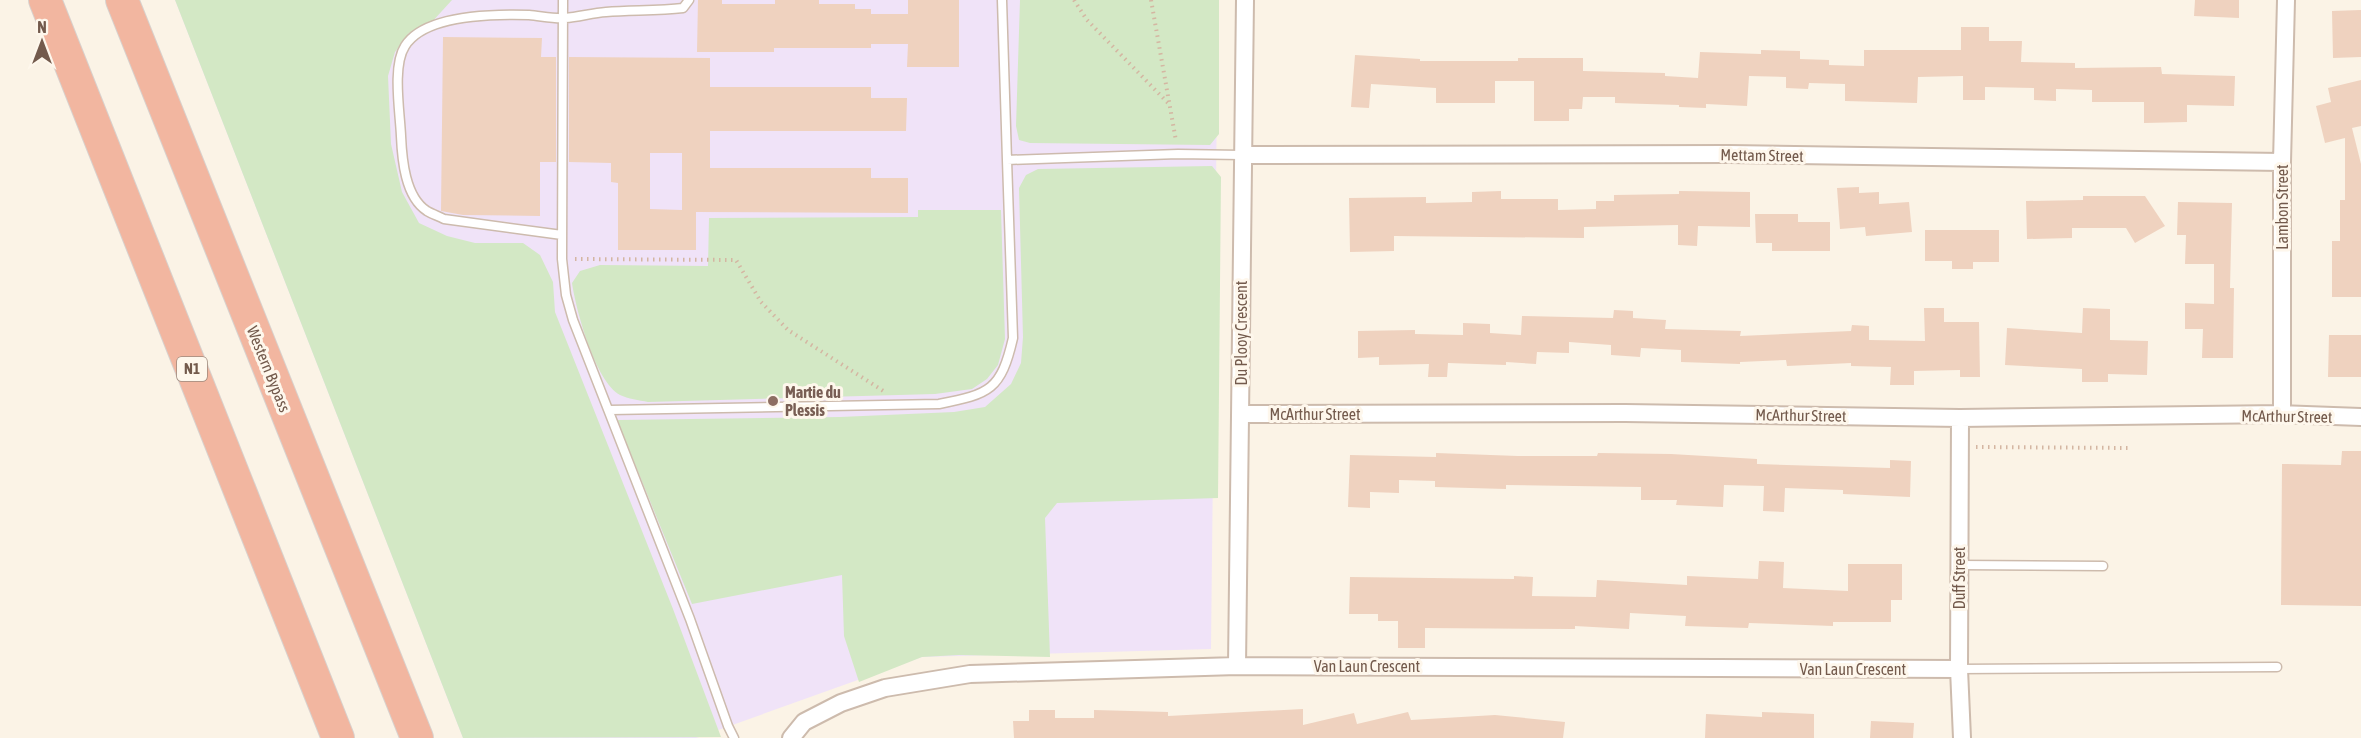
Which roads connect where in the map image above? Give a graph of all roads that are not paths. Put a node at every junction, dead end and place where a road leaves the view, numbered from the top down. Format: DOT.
graph roads {
  1 [pos="45,0"];
  2 [pos="122,0"];
  3 [pos="563,0"];
  4 [pos="689,0"];
  5 [pos="1002,0"];
  6 [pos="1245,0"];
  7 [pos="2286,0"];
  8 [pos="564,19"];
  9 [pos="1242,155"];
  10 [pos="1007,160"];
  11 [pos="2282,162"];
  12 [pos="562,235"];
  13 [pos="610,410"];
  14 [pos="1240,414"];
  15 [pos="2282,414"];
  16 [pos="2361,417"];
  17 [pos="1960,418"];
  18 [pos="1959,565"];
  19 [pos="2103,566"];
  20 [pos="1237,666"];
  21 [pos="2277,667"];
  22 [pos="1959,669"];
  23 [pos="338,738"];
  24 [pos="417,738"];
  25 [pos="734,738"];
  26 [pos="791,738"];
  27 [pos="1962,738"];
  1 -- 23 [label="highway, N1"];
  2 -- 24 [label="highway, Western Bypass"];
  3 -- 8 [label="lane"];
  4 -- 8 [label="lane"];
  5 -- 10 [label="lane"];
  6 -- 9 [label="street, Du Plooy Crescent"];
  7 -- 11 [label="street, Lambon Street"];
  8 -- 12 [label="lane"];
  8 -- 12 [label="lane"];
  9 -- 10 [label="lane"];
  9 -- 11 [label="street, Mettam Street"];
  9 -- 14 [label="street, Du Plooy Crescent"];
  10 -- 13 [label="lane"];
  11 -- 15 [label="street, Lambon Street"];
  12 -- 13 [label="lane"];
  13 -- 25 [label="lane"];
  14 -- 17 [label="street, McArthur Street"];
  14 -- 20 [label="street, Du Plooy Crescent"];
  15 -- 16 [label="street, McArthur Street"];
  15 -- 17 [label="street, McArthur Street"];
  17 -- 18 [label="street, Duff Street"];
  18 -- 19 [label="lane"];
  18 -- 22 [label="street, Duff Street"];
  20 -- 22 [label="street, Van Laun Crescent"];
  20 -- 26 [label="street, Van Laun Crescent"];
  21 -- 22 [label="lane"];
  22 -- 27 [label="street, Duff Street"];
}
